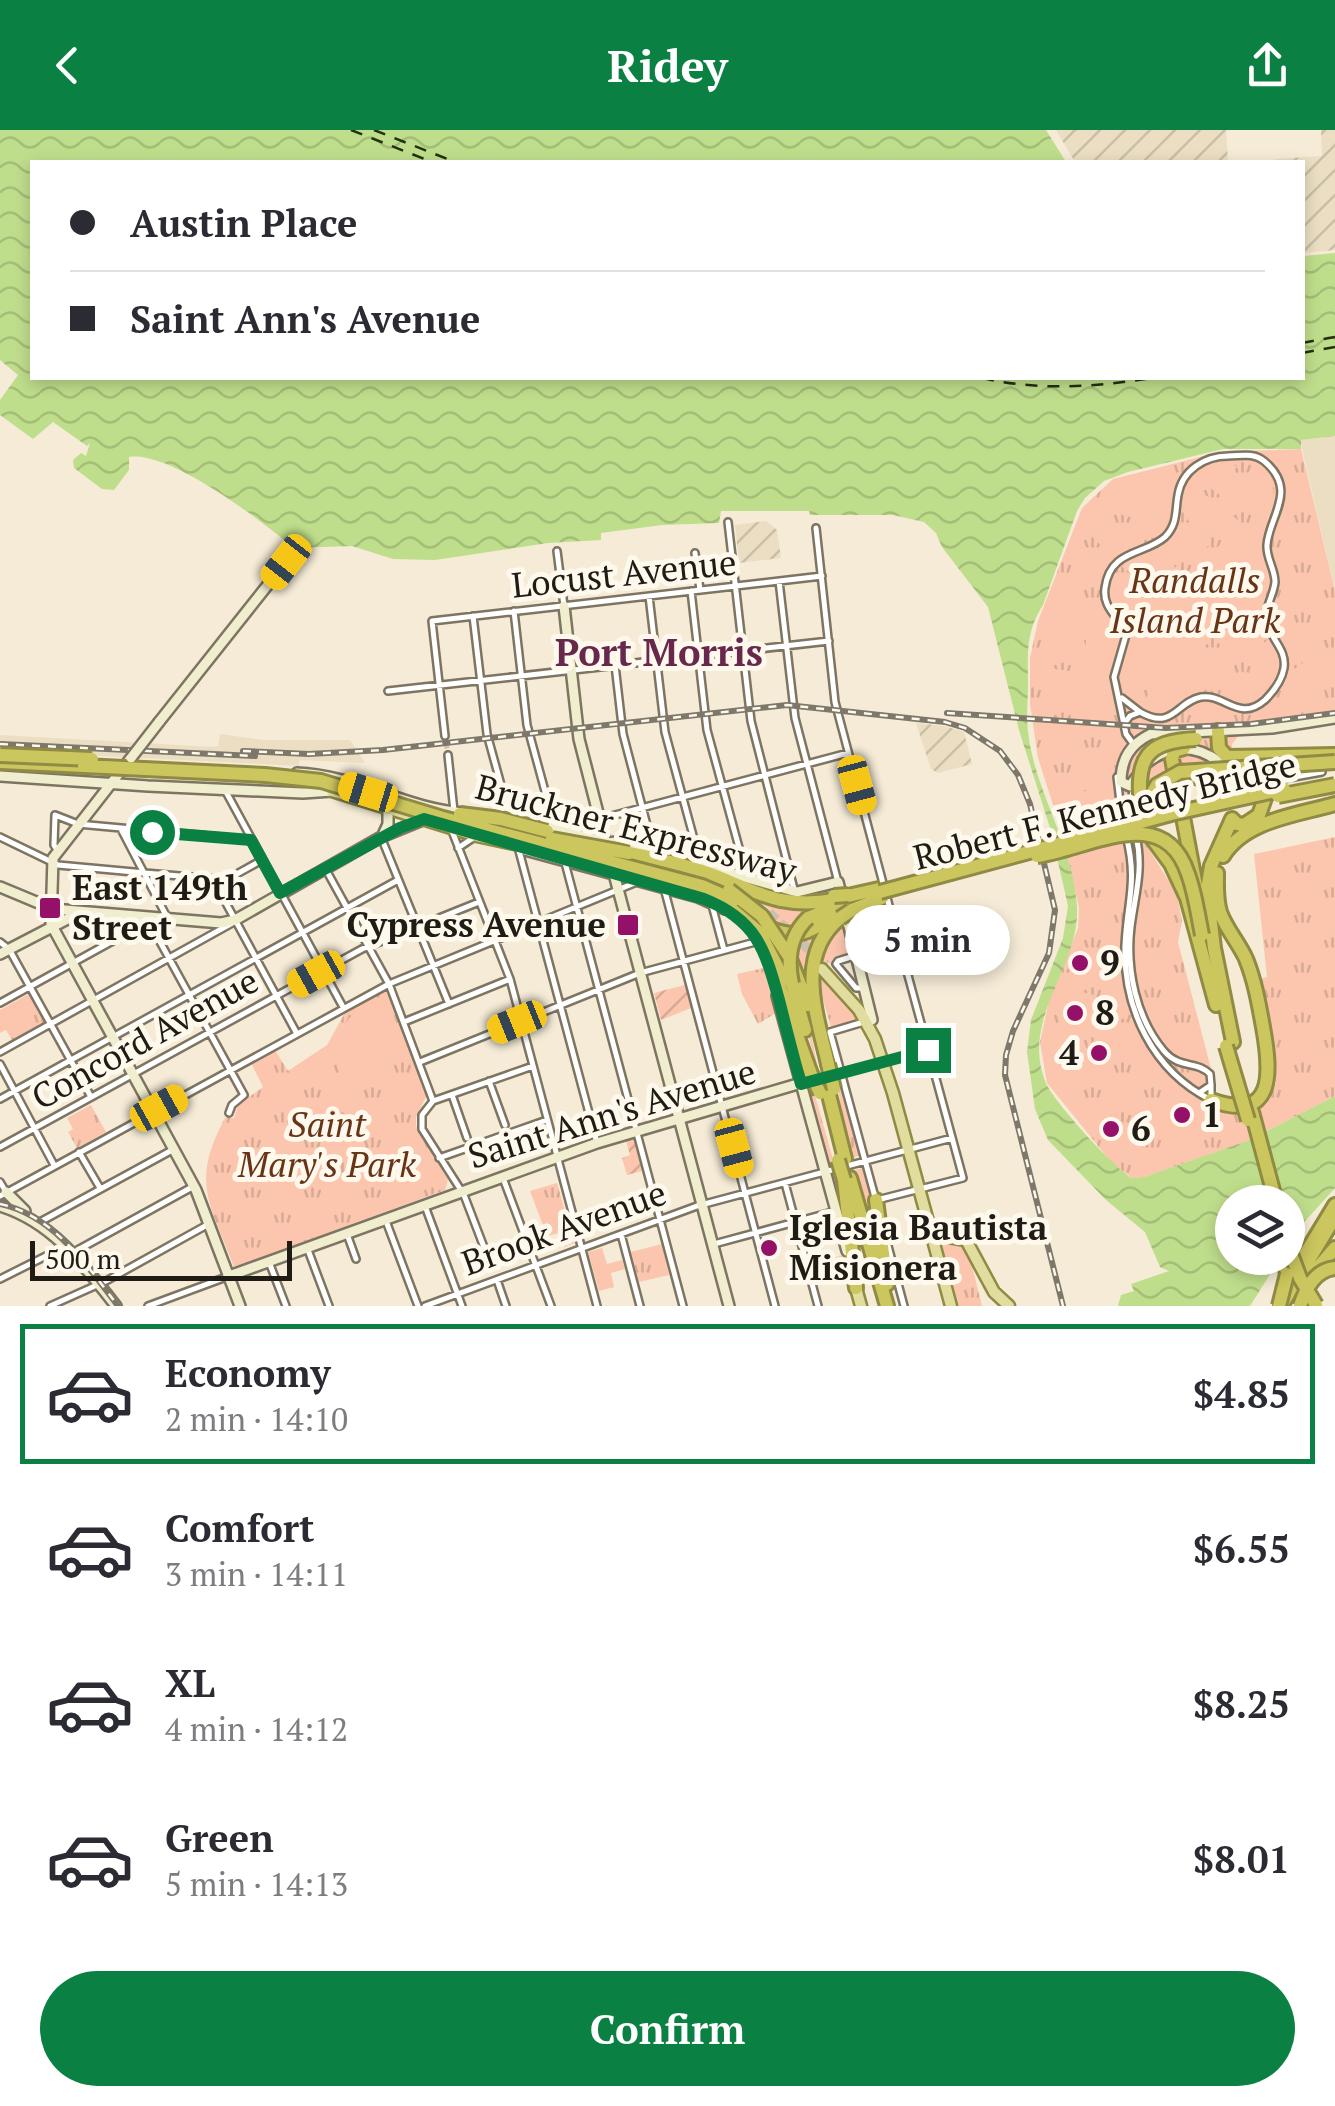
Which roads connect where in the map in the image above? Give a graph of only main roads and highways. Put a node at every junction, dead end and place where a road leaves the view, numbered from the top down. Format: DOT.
graph roads {
  1 [pos="286,562"];
  2 [pos="564,606"];
  3 [pos="1335,718"];
  4 [pos="1216,732"];
  5 [pos="1190,743"];
  6 [pos="1204,753"];
  7 [pos="0,761"];
  8 [pos="1230,762"];
  9 [pos="125,765"];
  10 [pos="1331,769"];
  11 [pos="240,770"];
  12 [pos="1142,771"];
  13 [pos="0,776"];
  14 [pos="1242,776"];
  15 [pos="1175,778"];
  16 [pos="266,779"];
  17 [pos="111,782"];
  18 [pos="1259,782"];
  19 [pos="353,783"];
  20 [pos="332,787"];
  21 [pos="1222,791"];
  22 [pos="402,802"];
  23 [pos="1335,804"];
  24 [pos="388,808"];
  25 [pos="1143,808"];
  26 [pos="455,818"];
  27 [pos="424,819"];
  28 [pos="551,829"];
  29 [pos="1100,832"];
  30 [pos="520,833"];
  31 [pos="381,838"];
  32 [pos="606,843"];
  33 [pos="565,856"];
  34 [pos="1037,856"];
  35 [pos="1194,865"];
  36 [pos="612,866"];
  37 [pos="704,866"];
  38 [pos="648,867"];
  39 [pos="1217,873"];
  40 [pos="0,887"];
  41 [pos="884,894"];
  42 [pos="844,902"];
  43 [pos="50,909"];
  44 [pos="82,912"];
  45 [pos="767,919"];
  46 [pos="52,927"];
  47 [pos="1202,936"];
  48 [pos="818,946"];
  49 [pos="3,949"];
  50 [pos="1215,954"];
  51 [pos="768,960"];
  52 [pos="824,967"];
  53 [pos="1207,968"];
  54 [pos="789,985"];
  55 [pos="869,1020"];
  56 [pos="830,1032"];
  57 [pos="815,1070"];
  58 [pos="1211,1100"];
  59 [pos="679,1119"];
  60 [pos="847,1179"];
  61 [pos="1268,1185"];
  62 [pos="1269,1185"];
  63 [pos="2,1190"];
  64 [pos="876,1200"];
  65 [pos="0,1206"];
  66 [pos="1335,1206"];
  67 [pos="1335,1216"];
  68 [pos="35,1220"];
  69 [pos="931,1234"];
  70 [pos="1335,1249"];
  71 [pos="1305,1251"];
  72 [pos="1335,1268"];
  73 [pos="1290,1275"];
  74 [pos="1291,1275"];
  75 [pos="1295,1275"];
  76 [pos="1298,1275"];
  77 [pos="228,1276"];
  78 [pos="856,1288"];
  79 [pos="116,1306"];
  80 [pos="240,1306"];
  81 [pos="729,1306"];
  82 [pos="861,1306"];
  83 [pos="886,1306"];
  84 [pos="951,1306"];
  85 [pos="1009,1306"];
  86 [pos="1282,1306"];
  87 [pos="1302,1306"];
  88 [pos="1316,1306"];
  1 -- 9 [label="main road, bridge"];
  2 -- 32 [label="main road"];
  3 -- 4 [label="main road"];
  4 -- 5 [label="highway"];
  4 -- 6 [label="main road"];
  4 -- 8 [label="highway"];
  4 -- 12 [label="main road"];
  5 -- 6 [label="main road"];
  5 -- 12 [label="main road"];
  5 -- 15 [label="highway"];
  5 -- 25 [label="highway, bridge"];
  6 -- 8 [label="main road"];
  7 -- 9 [label="main road"];
  7 -- 26 [label="highway, Bruckner Expressway, bridge"];
  7 -- 33 [label="highway, Bruckner Expressway, bridge"];
  8 -- 10 [label="highway"];
  8 -- 14 [label="main road"];
  9 -- 11 [label="main road"];
  9 -- 16 [label="main road"];
  9 -- 17 [label="main road"];
  10 -- 14 [label="main road"];
  10 -- 25 [label="highway, bridge"];
  10 -- 29 [label="highway, Robert F. Kennedy Bridge, bridge"];
  10 -- 34 [label="highway, Robert F. Kennedy Bridge, bridge"];
  11 -- 16 [label="main road"];
  11 -- 19 [label="main road"];
  12 -- 15 [label="highway"];
  13 -- 17 [label="main road"];
  14 -- 18 [label="main road"];
  15 -- 35 [label="highway"];
  16 -- 20 [label="main road"];
  17 -- 20 [label="main road"];
  17 -- 20 [label="main road"];
  17 -- 43 [label="main road"];
  18 -- 50 [label="highway"];
  19 -- 20 [label="main road"];
  19 -- 26 [label="main road"];
  20 -- 22 [label="main road"];
  20 -- 24 [label="main road"];
  21 -- 29 [label="highway, bridge"];
  22 -- 24 [label="main road"];
  22 -- 26 [label="main road"];
  23 -- 39 [label="highway"];
  24 -- 27 [label="main road"];
  24 -- 31 [label="main road"];
  25 -- 53 [label="highway, bridge"];
  26 -- 27 [label="main road"];
  26 -- 28 [label="highway, bridge"];
  26 -- 28 [label="main road"];
  26 -- 30 [label="highway, Bruckner Expressway, bridge"];
  26 -- 33 [label="main road"];
  27 -- 31 [label="main road"];
  28 -- 32 [label="highway"];
  29 -- 41 [label="highway, Robert F. Kennedy Bridge, bridge"];
  30 -- 36 [label="main road"];
  30 -- 42 [label="highway, Bruckner Expressway, bridge"];
  30 -- 57 [label="highway, bridge"];
  31 -- 44 [label="main road"];
  32 -- 36 [label="main road"];
  32 -- 37 [label="main road"];
  32 -- 38 [label="main road"];
  33 -- 36 [label="main road"];
  33 -- 45 [label="highway, Bruckner Expressway, bridge"];
  33 -- 54 [label="highway, bridge"];
  34 -- 41 [label="highway, Robert F. Kennedy Bridge, bridge"];
  34 -- 47 [label="highway, bridge"];
  35 -- 47 [label="highway, bridge"];
  35 -- 50 [label="highway"];
  36 -- 38 [label="main road"];
  36 -- 45 [label="main road"];
  36 -- 51 [label="main road"];
  36 -- 59 [label="main road"];
  37 -- 42 [label="main road"];
  37 -- 42 [label="highway"];
  38 -- 45 [label="main road"];
  39 -- 50 [label="highway"];
  39 -- 58 [label="highway"];
  40 -- 43 [label="main road"];
  41 -- 42 [label="highway"];
  42 -- 45 [label="highway, Bruckner Expressway"];
  42 -- 48 [label="highway"];
  42 -- 54 [label="highway, bridge"];
  42 -- 55 [label="main road"];
  43 -- 44 [label="main road"];
  43 -- 46 [label="main road"];
  44 -- 46 [label="main road"];
  46 -- 49 [label="main road"];
  46 -- 77 [label="main road"];
  47 -- 53 [label="highway"];
  48 -- 56 [label="highway"];
  48 -- 57 [label="highway"];
  50 -- 62 [label="highway, bridge"];
  51 -- 57 [label="highway"];
  52 -- 55 [label="main road"];
  53 -- 61 [label="highway, bridge"];
  54 -- 57 [label="highway"];
  55 -- 69 [label="main road"];
  57 -- 59 [label="main road, Saint Ann's Avenue"];
  57 -- 60 [label="highway, bridge"];
  57 -- 78 [label="main road"];
  59 -- 77 [label="main road, Saint Ann's Avenue"];
  59 -- 81 [label="main road"];
  60 -- 78 [label="highway"];
  60 -- 83 [label="highway"];
  63 -- 68 [label="main road"];
  64 -- 83 [label="highway"];
  65 -- 68 [label="main road"];
  66 -- 71 [label="highway"];
  67 -- 86 [label="highway"];
  68 -- 79 [label="main road"];
  69 -- 84 [label="main road"];
  69 -- 85 [label="main road"];
  70 -- 86 [label="highway"];
  70 -- 87 [label="highway"];
  72 -- 87 [label="highway, bridge"];
  73 -- 86 [label="highway, bridge"];
  74 -- 87 [label="highway, bridge"];
  75 -- 87 [label="highway, bridge"];
  76 -- 88 [label="highway, bridge"];
  77 -- 80 [label="main road"];
  78 -- 82 [label="main road"];
}
